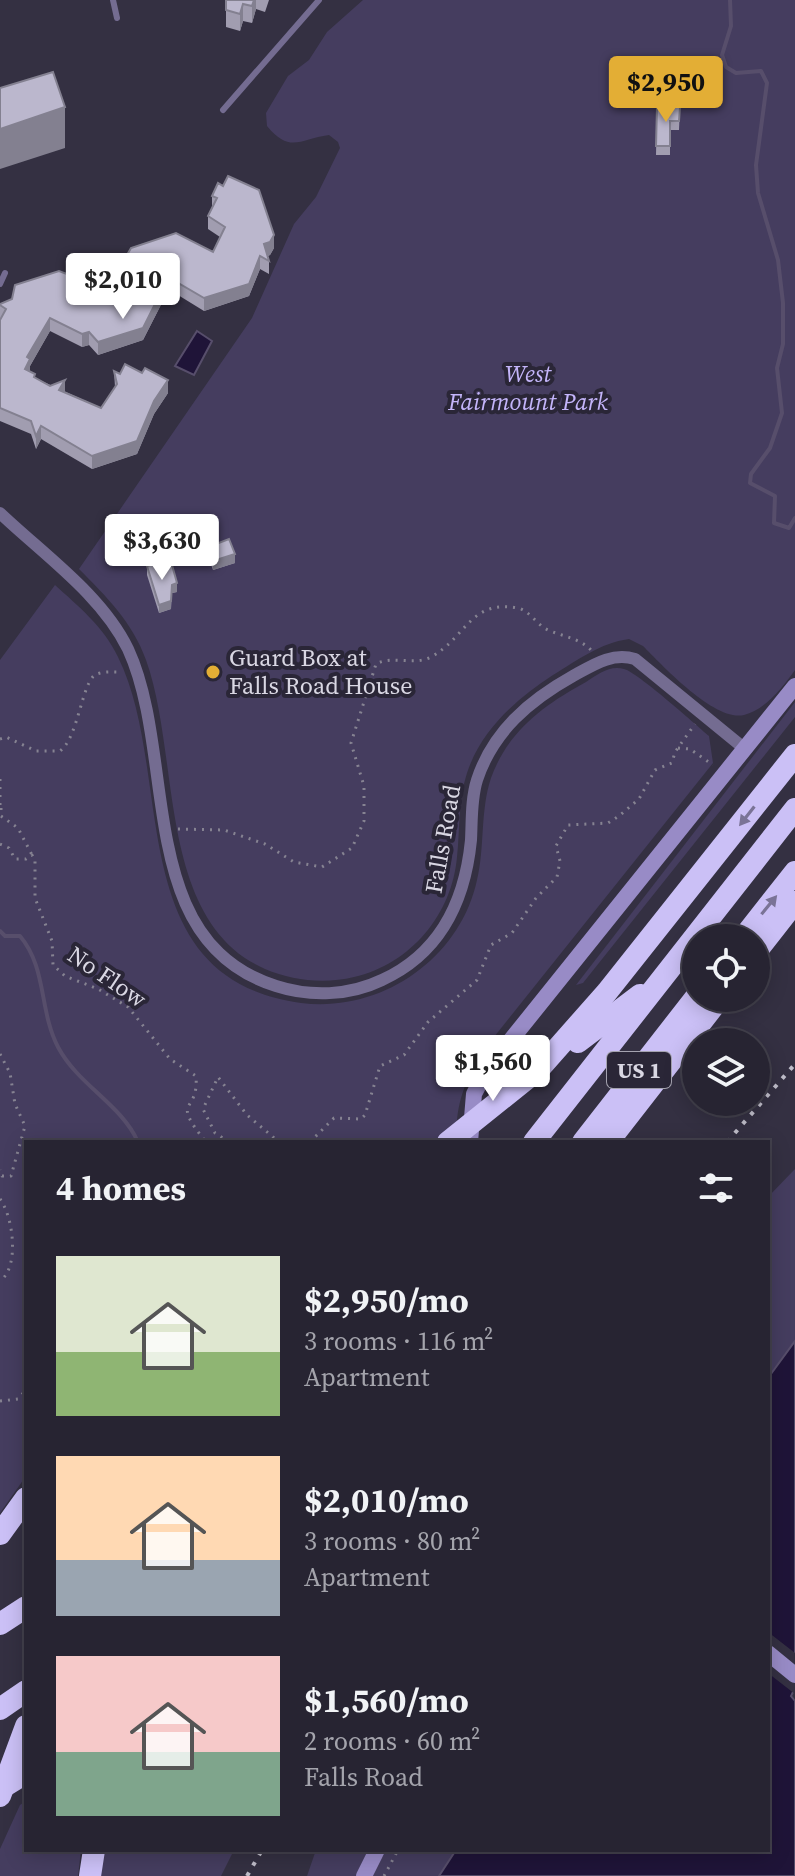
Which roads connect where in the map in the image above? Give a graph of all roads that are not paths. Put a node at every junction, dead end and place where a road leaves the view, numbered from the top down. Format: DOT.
graph roads {
  1 [pos="113,0"];
  2 [pos="319,0"];
  3 [pos="117,18"];
  4 [pos="223,110"];
  5 [pos="5,273"];
  6 [pos="0,284"];
  7 [pos="0,513"];
  8 [pos="795,686"];
  9 [pos="745,749"];
  10 [pos="795,755"];
  11 [pos="795,809"];
  12 [pos="795,872"];
  13 [pos="795,902"];
  14 [pos="754,924"];
  15 [pos="770,934"];
  16 [pos="663,978"];
  17 [pos="684,1012"];
  18 [pos="709,1012"];
  19 [pos="539,1069"];
  20 [pos="537,1139"];
  21 [pos="450,1140"];
  22 [pos="470,1140"];
  23 [pos="585,1140"];
  24 [pos="610,1140"];
  25 [pos="24,1501"];
  26 [pos="0,1534"];
  27 [pos="770,1655"];
  28 [pos="795,1675"];
  29 [pos="24,1692"];
  30 [pos="0,1709"];
  31 [pos="24,1731"];
  32 [pos="24,1774"];
  33 [pos="0,1789"];
  34 [pos="0,1796"];
  35 [pos="94,1852"];
  36 [pos="376,1852"];
  37 [pos="90,1876"];
  38 [pos="364,1876"];
  1 -- 3 [label="lane"];
  2 -- 4 [label="lane"];
  5 -- 6 [label="lane"];
  7 -- 9 [label="street, Falls Road"];
  8 -- 9 [label="main road"];
  9 -- 22 [label="main road"];
  10 -- 19 [label="highway, one-way"];
  11 -- 16 [label="highway"];
  14 -- 12 [label="highway, one-way"];
  13 -- 15 [label="highway"];
  16 -- 19 [label="highway"];
  16 -- 20 [label="highway"];
  17 -- 23 [label="highway, US 1"];
  18 -- 24 [label="highway"];
  19 -- 21 [label="highway, bridge"];
  25 -- 26 [label="highway"];
  27 -- 28 [label="main road"];
  29 -- 30 [label="highway"];
  31 -- 34 [label="highway"];
  32 -- 33 [label="highway, bridge"];
  35 -- 37 [label="highway"];
  36 -- 38 [label="main road"];
}
